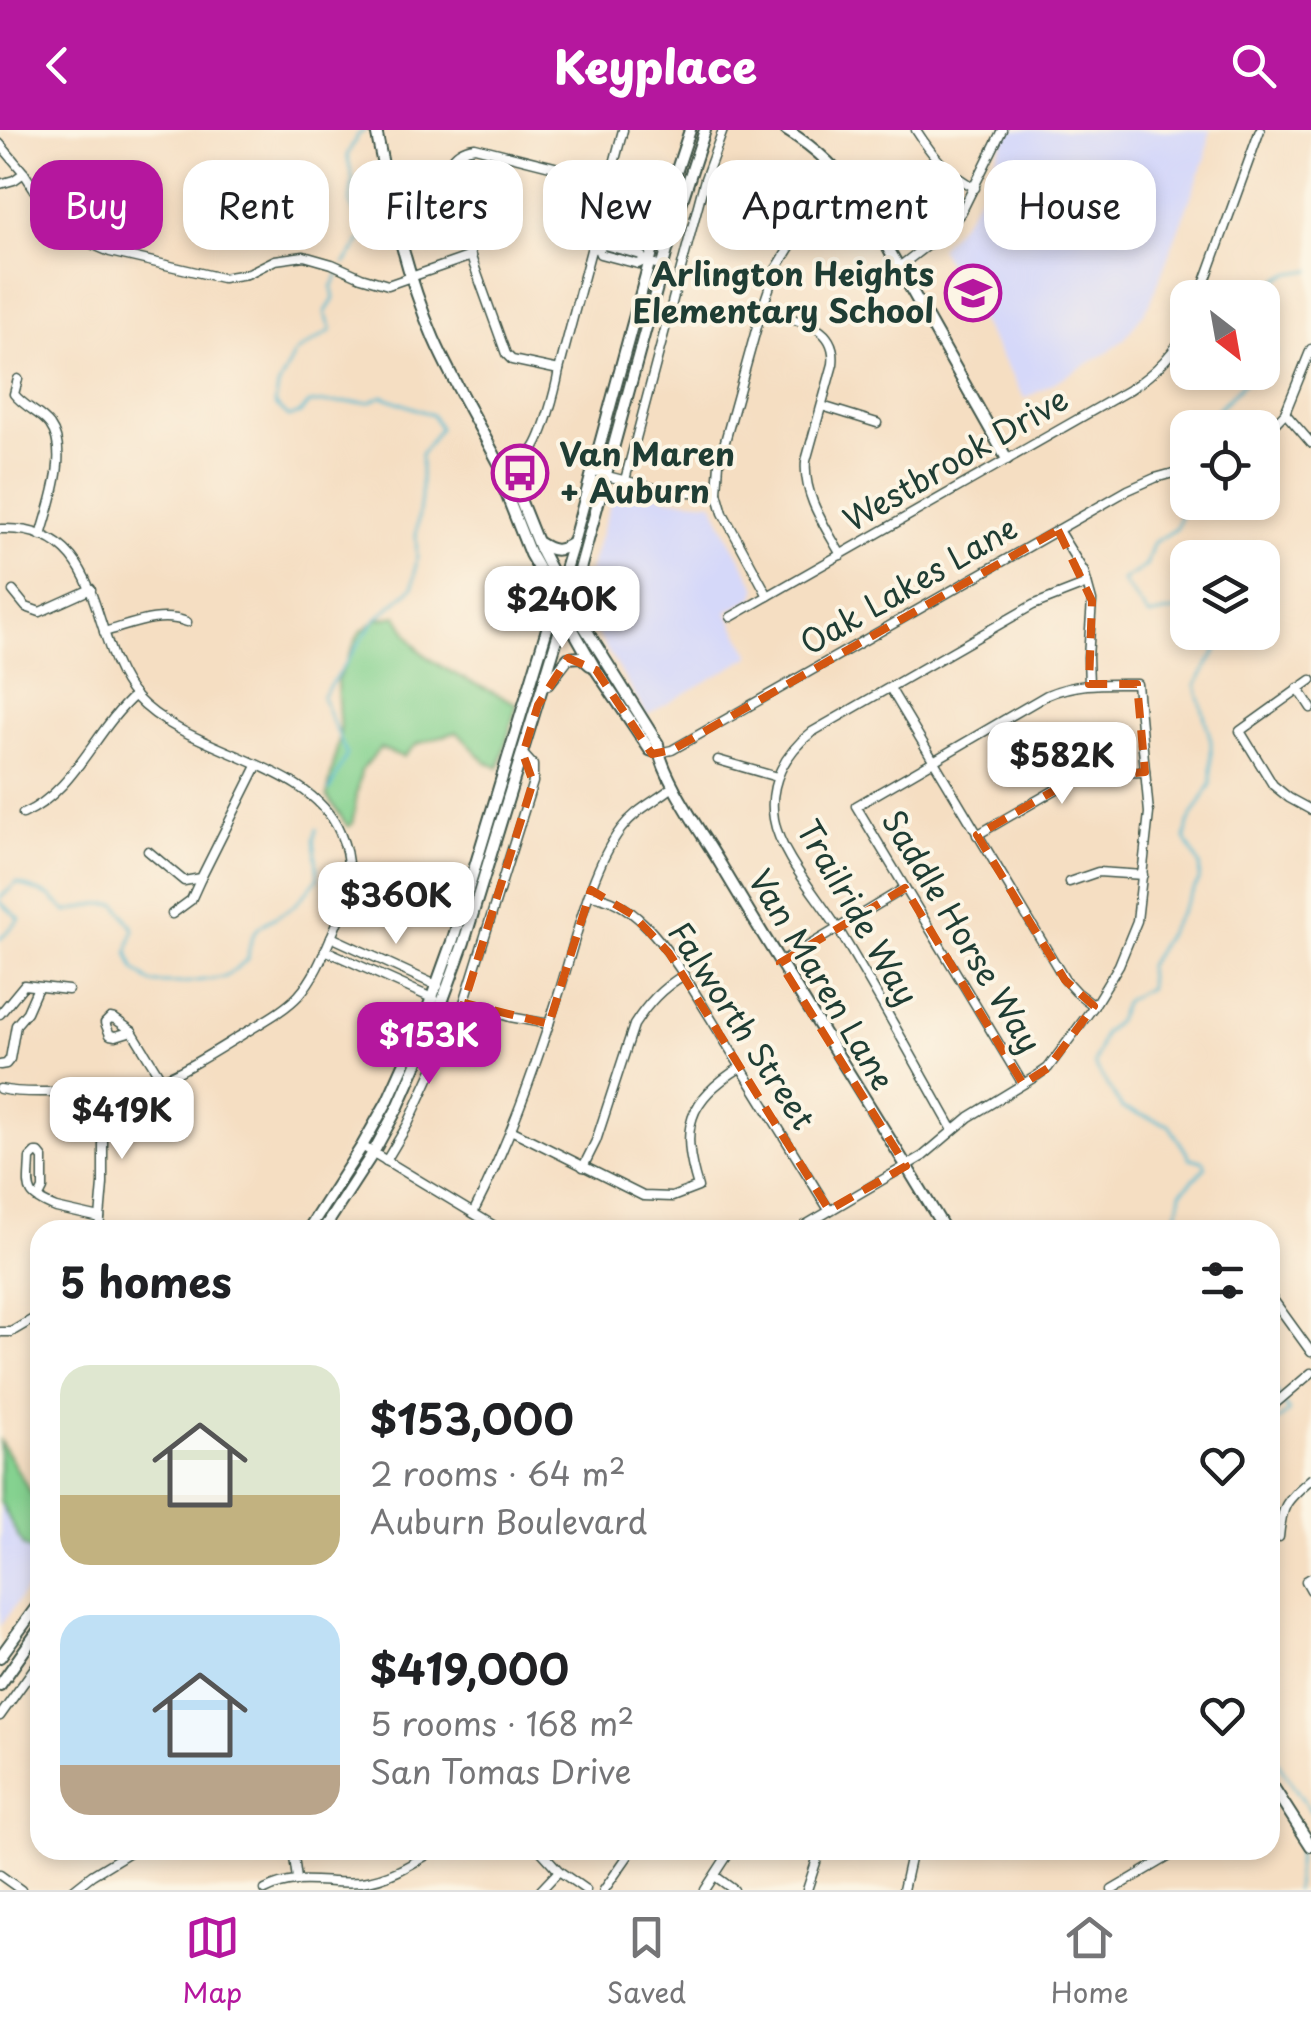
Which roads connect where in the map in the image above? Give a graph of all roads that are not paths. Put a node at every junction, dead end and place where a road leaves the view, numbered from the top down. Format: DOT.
graph roads {
  1 [pos="624,130"];
  2 [pos="690,130"];
  3 [pos="705,130"];
  4 [pos="723,130"];
  5 [pos="916,130"];
  6 [pos="1002,130"];
  7 [pos="1260,130"];
  8 [pos="377,131"];
  9 [pos="791,131"];
  10 [pos="0,144"];
  11 [pos="616,160"];
  12 [pos="827,160"];
  13 [pos="543,163"];
  14 [pos="24,173"];
  15 [pos="0,184"];
  16 [pos="975,188"];
  17 [pos="594,250"];
  18 [pos="621,250"];
  19 [pos="787,250"];
  20 [pos="890,250"];
  21 [pos="471,256"];
  22 [pos="652,264"];
  23 [pos="899,267"];
  24 [pos="410,277"];
  25 [pos="1206,280"];
  26 [pos="761,312"];
  27 [pos="1311,349"];
  28 [pos="1170,354"];
  29 [pos="559,370"];
  30 [pos="18,380"];
  31 [pos="822,406"];
  32 [pos="1285,413"];
  33 [pos="1280,418"];
  34 [pos="877,424"];
  35 [pos="1311,442"];
  36 [pos="526,453"];
  37 [pos="1008,460"];
  38 [pos="594,470"];
  39 [pos="1170,473"];
  40 [pos="607,476"];
  41 [pos="506,477"];
  42 [pos="624,480"];
  43 [pos="718,492"];
  44 [pos="0,530"];
  45 [pos="1058,530"];
  46 [pos="41,536"];
  47 [pos="536,541"];
  48 [pos="574,543"];
  49 [pos="841,555"];
  50 [pos="1087,584"];
  51 [pos="91,589"];
  52 [pos="13,591"];
  53 [pos="558,593"];
  54 [pos="768,596"];
  55 [pos="567,607"];
  56 [pos="731,617"];
  57 [pos="187,622"];
  58 [pos="104,632"];
  59 [pos="596,670"];
  60 [pos="1311,680"];
  61 [pos="1090,684"];
  62 [pos="607,688"];
  63 [pos="890,688"];
  64 [pos="1298,688"];
  65 [pos="542,693"];
  66 [pos="134,695"];
  67 [pos="1311,708"];
  68 [pos="637,710"];
  69 [pos="658,753"];
  70 [pos="523,754"];
  71 [pos="718,760"];
  72 [pos="931,760"];
  73 [pos="257,766"];
  74 [pos="1144,772"];
  75 [pos="777,778"];
  76 [pos="674,786"];
  77 [pos="1311,810"];
  78 [pos="23,814"];
  79 [pos="978,836"];
  80 [pos="148,851"];
  81 [pos="1143,876"];
  82 [pos="202,878"];
  83 [pos="1069,882"];
  84 [pos="906,888"];
  85 [pos="590,895"];
  86 [pos="172,914"];
  87 [pos="838,929"];
  88 [pos="331,938"];
  89 [pos="326,950"];
  90 [pos="780,964"];
  91 [pos="684,975"];
  92 [pos="38,987"];
  93 [pos="442,987"];
  94 [pos="68,990"];
  95 [pos="437,1000"];
  96 [pos="464,1003"];
  97 [pos="1094,1006"];
  98 [pos="0,1014"];
  99 [pos="549,1024"];
  100 [pos="132,1031"];
  101 [pos="0,1065"];
  102 [pos="741,1067"];
  103 [pos="162,1080"];
  104 [pos="1023,1084"];
  105 [pos="0,1088"];
  106 [pos="103,1094"];
  107 [pos="511,1130"];
  108 [pos="953,1130"];
  109 [pos="362,1146"];
  110 [pos="374,1153"];
  111 [pos="386,1161"];
  112 [pos="906,1166"];
  113 [pos="583,1167"];
  114 [pos="38,1200"];
  115 [pos="830,1210"];
  116 [pos="473,1213"];
  117 [pos="100,1218"];
  118 [pos="314,1220"];
  119 [pos="330,1220"];
  120 [pos="484,1220"];
  121 [pos="814,1220"];
  122 [pos="939,1220"];
  123 [pos="1280,1309"];
  124 [pos="30,1321"];
  125 [pos="1,1336"];
  126 [pos="1311,1352"];
  127 [pos="1311,1373"];
  128 [pos="1280,1399"];
  129 [pos="1311,1479"];
  130 [pos="1280,1524"];
  131 [pos="1311,1578"];
  132 [pos="1311,1590"];
  133 [pos="30,1616"];
  134 [pos="30,1642"];
  135 [pos="0,1657"];
  136 [pos="30,1674"];
  137 [pos="0,1685"];
  138 [pos="0,1716"];
  139 [pos="1280,1798"];
  140 [pos="1311,1846"];
  141 [pos="117,1860"];
  142 [pos="294,1860"];
  143 [pos="417,1860"];
  144 [pos="549,1860"];
  145 [pos="625,1860"];
  146 [pos="724,1860"];
  147 [pos="817,1860"];
  148 [pos="910,1860"];
  149 [pos="1163,1860"];
  150 [pos="559,1871"];
  151 [pos="0,1875"];
  152 [pos="714,1876"];
  153 [pos="298,1880"];
  154 [pos="346,1886"];
  155 [pos="21,1890"];
  156 [pos="73,1890"];
  157 [pos="265,1890"];
  158 [pos="541,1890"];
  159 [pos="586,1890"];
  160 [pos="604,1890"];
  161 [pos="704,1890"];
  162 [pos="734,1890"];
  163 [pos="807,1890"];
  164 [pos="903,1890"];
  165 [pos="1112,1890"];
  1 -- 11 [label="street"];
  2 -- 22 [label="main road"];
  3 -- 22 [label="main road"];
  4 -- 42 [label="street"];
  5 -- 16 [label="street"];
  6 -- 16 [label="street"];
  7 -- 25 [label="street"];
  8 -- 24 [label="main road, Van Maren Lane"];
  9 -- 12 [label="main road"];
  10 -- 14 [label="street"];
  13 -- 21 [label="street"];
  14 -- 15 [label="street"];
  14 -- 24 [label="street"];
  16 -- 23 [label="street"];
  17 -- 29 [label="street"];
  18 -- 22 [label="street"];
  19 -- 26 [label="street"];
  20 -- 23 [label="main road"];
  21 -- 24 [label="street"];
  21 -- 29 [label="street"];
  22 -- 38 [label="main road"];
  22 -- 40 [label="main road"];
  23 -- 37 [label="main road"];
  24 -- 41 [label="main road, Van Maren Lane"];
  26 -- 31 [label="street"];
  26 -- 43 [label="street"];
  27 -- 32 [label="street"];
  28 -- 37 [label="street, Westbrook Drive"];
  29 -- 36 [label="street"];
  30 -- 46 [label="street"];
  31 -- 34 [label="street"];
  31 -- 49 [label="street"];
  32 -- 33 [label="street"];
  32 -- 35 [label="street"];
  37 -- 49 [label="street, Westbrook Drive"];
  38 -- 40 [label="street"];
  38 -- 48 [label="main road"];
  39 -- 45 [label="street, Oak Lakes Lane"];
  40 -- 42 [label="street"];
  40 -- 55 [label="main road"];
  41 -- 47 [label="main road, Van Maren Lane"];
  41 -- 53 [label="main road, Van Maren Lane"];
  42 -- 43 [label="street"];
  43 -- 54 [label="street"];
  44 -- 46 [label="street"];
  45 -- 50 [label="street"];
  45 -- 69 [label="street, Oak Lakes Lane"];
  46 -- 51 [label="street"];
  47 -- 48 [label="main road"];
  47 -- 53 [label="main road, Van Maren Lane"];
  48 -- 53 [label="main road"];
  49 -- 54 [label="street, Westbrook Drive"];
  50 -- 61 [label="street"];
  50 -- 63 [label="street"];
  51 -- 52 [label="street"];
  51 -- 58 [label="street"];
  53 -- 55 [label="main road, Van Maren Lane"];
  53 -- 93 [label="main road"];
  54 -- 56 [label="street, Westbrook Drive"];
  55 -- 59 [label="main road, Van Maren Lane"];
  55 -- 65 [label="main road"];
  55 -- 68 [label="main road, Van Maren Lane"];
  57 -- 58 [label="street"];
  58 -- 66 [label="street"];
  59 -- 62 [label="main road, Van Maren Lane"];
  59 -- 65 [label="main road"];
  60 -- 64 [label="street"];
  61 -- 72 [label="street"];
  61 -- 74 [label="street"];
  62 -- 68 [label="main road"];
  62 -- 69 [label="main road, Van Maren Lane"];
  63 -- 72 [label="street"];
  63 -- 75 [label="street"];
  64 -- 67 [label="street"];
  64 -- 77 [label="street"];
  65 -- 70 [label="main road"];
  66 -- 73 [label="street"];
  66 -- 78 [label="street"];
  68 -- 69 [label="main road, Van Maren Lane"];
  69 -- 76 [label="main road, Van Maren Lane"];
  70 -- 93 [label="main road"];
  70 -- 96 [label="street"];
  71 -- 75 [label="street"];
  72 -- 79 [label="street"];
  72 -- 84 [label="street, Saddle Horse Way"];
  73 -- 82 [label="street"];
  73 -- 88 [label="street"];
  74 -- 79 [label="street"];
  74 -- 81 [label="street"];
  75 -- 87 [label="street, Trailride Way"];
  76 -- 85 [label="street"];
  76 -- 90 [label="main road, Van Maren Lane"];
  79 -- 97 [label="street"];
  80 -- 82 [label="street"];
  81 -- 83 [label="street"];
  81 -- 97 [label="street"];
  82 -- 86 [label="street"];
  84 -- 87 [label="street"];
  84 -- 104 [label="street, Saddle Horse Way"];
  85 -- 91 [label="street, Falworth Street"];
  85 -- 99 [label="street"];
  87 -- 90 [label="street"];
  87 -- 108 [label="street, Trailride Way"];
  88 -- 89 [label="street"];
  88 -- 93 [label="street"];
  89 -- 95 [label="street"];
  89 -- 103 [label="street"];
  90 -- 112 [label="main road, Van Maren Lane"];
  91 -- 102 [label="street, Falworth Street"];
  91 -- 113 [label="street"];
  92 -- 94 [label="street"];
  92 -- 98 [label="street"];
  92 -- 101 [label="street"];
  93 -- 95 [label="main road"];
  95 -- 109 [label="main road"];
  95 -- 110 [label="main road"];
  96 -- 99 [label="street"];
  96 -- 111 [label="street"];
  97 -- 104 [label="street"];
  99 -- 107 [label="street"];
  100 -- 103 [label="street"];
  102 -- 113 [label="street"];
  102 -- 115 [label="street, Falworth Street"];
  103 -- 106 [label="street"];
  104 -- 108 [label="street"];
  105 -- 106 [label="street"];
  106 -- 117 [label="street"];
  107 -- 113 [label="street"];
  107 -- 116 [label="street"];
  108 -- 112 [label="street"];
  109 -- 110 [label="street"];
  109 -- 118 [label="main road"];
  110 -- 111 [label="street"];
  110 -- 119 [label="main road"];
  111 -- 116 [label="street"];
  112 -- 115 [label="street"];
  112 -- 122 [label="main road, Van Maren Lane"];
  114 -- 114 [label="street"];
  114 -- 117 [label="street"];
  115 -- 121 [label="street"];
  116 -- 120 [label="street"];
  123 -- 126 [label="street"];
  124 -- 125 [label="street"];
  127 -- 128 [label="street"];
  129 -- 130 [label="street"];
  131 -- 132 [label="street"];
  133 -- 135 [label="main road"];
  134 -- 137 [label="main road"];
  136 -- 138 [label="street"];
  139 -- 140 [label="main road"];
  141 -- 156 [label="street"];
  142 -- 153 [label="street"];
  143 -- 154 [label="street"];
  144 -- 150 [label="street"];
  145 -- 160 [label="street"];
  146 -- 152 [label="street"];
  147 -- 163 [label="street"];
  148 -- 164 [label="street"];
  149 -- 165 [label="street"];
  150 -- 158 [label="street"];
  150 -- 159 [label="street"];
  151 -- 155 [label="street"];
  152 -- 161 [label="street"];
  152 -- 162 [label="street"];
  153 -- 154 [label="street"];
  153 -- 157 [label="street"];
}
